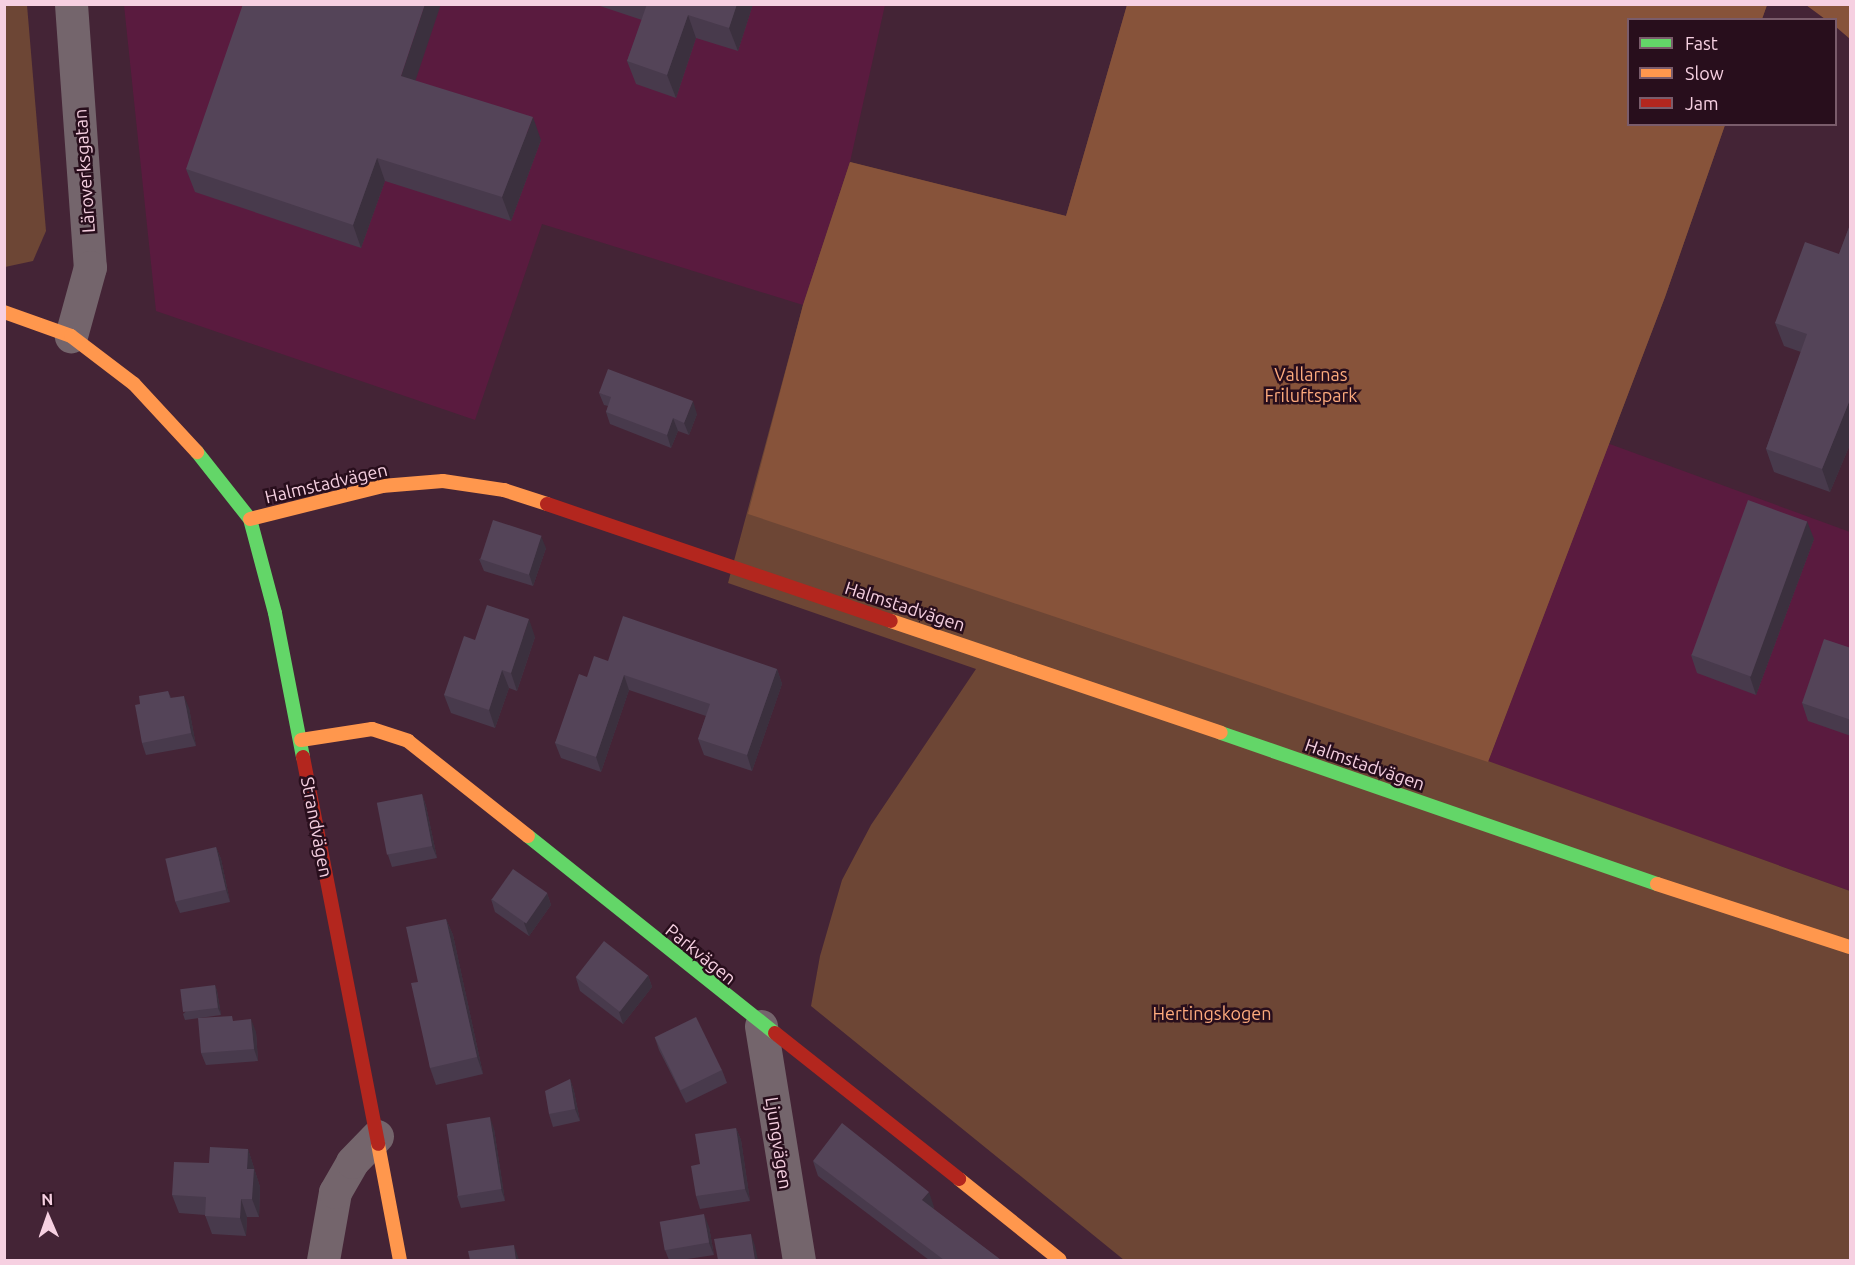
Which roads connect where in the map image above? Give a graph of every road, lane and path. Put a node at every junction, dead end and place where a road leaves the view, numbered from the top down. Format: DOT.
graph roads {
  1 [pos="71,4"];
  2 [pos="4,312"];
  3 [pos="71,336"];
  4 [pos="250,519"];
  5 [pos="301,740"];
  6 [pos="1851,947"];
  7 [pos="761,1026"];
  8 [pos="377,1136"];
  9 [pos="323,1260"];
  10 [pos="400,1260"];
  11 [pos="799,1260"];
  12 [pos="1060,1260"];
  1 -- 3 [label="street, Läroverksgatan"];
  2 -- 3 [label="main road, Halmstadvägen"];
  3 -- 4 [label="main road, Halmstadvägen"];
  4 -- 5 [label="main road, Strandvägen"];
  4 -- 6 [label="main road, Halmstadvägen"];
  5 -- 7 [label="main road, Parkvägen"];
  5 -- 8 [label="main road, Strandvägen"];
  7 -- 11 [label="street, Ljungvägen"];
  7 -- 12 [label="main road, Parkvägen"];
  8 -- 9 [label="street"];
  8 -- 10 [label="main road, Strandvägen"];
}
